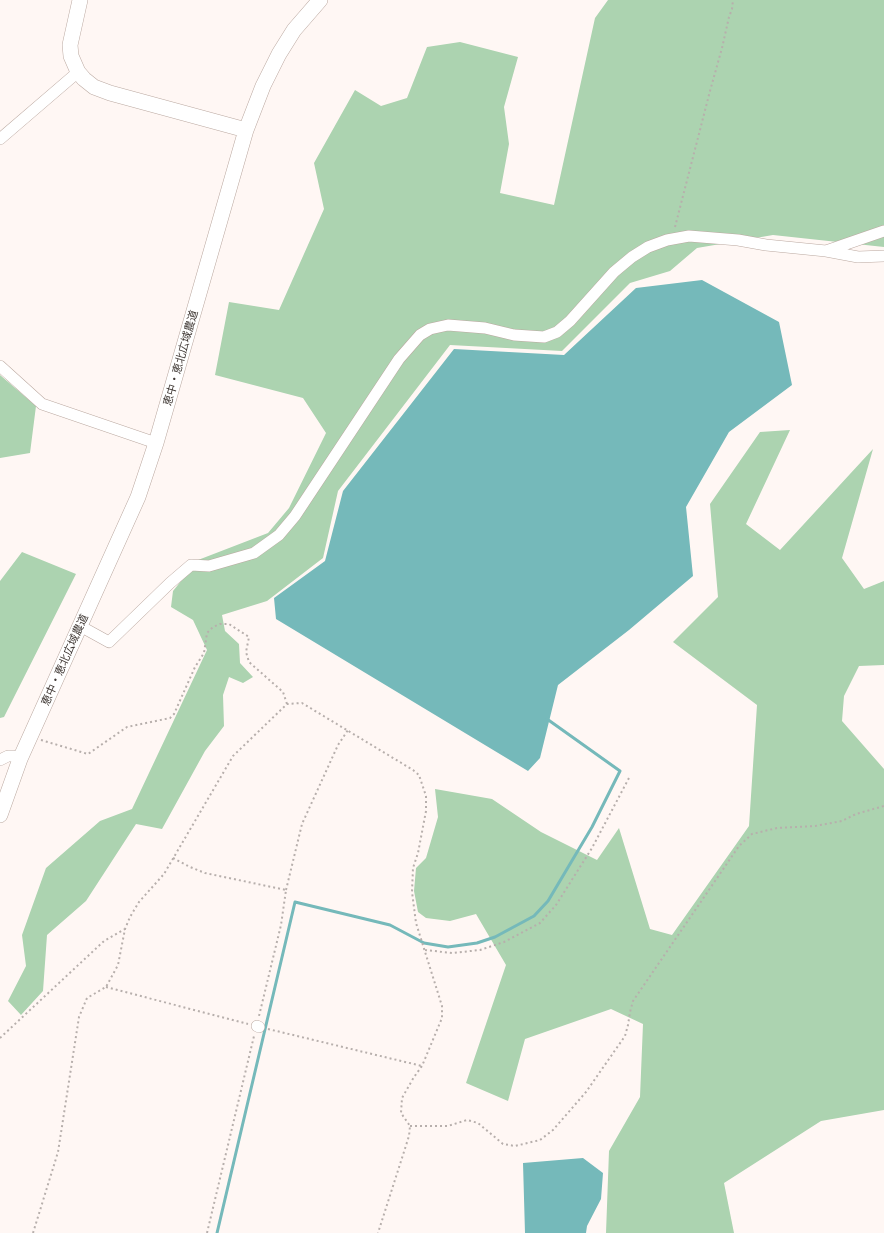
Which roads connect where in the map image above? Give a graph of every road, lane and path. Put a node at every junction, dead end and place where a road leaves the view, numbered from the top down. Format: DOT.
graph roads {
  1 [pos="80,0"];
  2 [pos="320,0"];
  3 [pos="733,0"];
  4 [pos="78,72"];
  5 [pos="246,130"];
  6 [pos="0,139"];
  7 [pos="884,231"];
  8 [pos="673,238"];
  9 [pos="826,251"];
  10 [pos="884,256"];
  11 [pos="0,366"];
  12 [pos="156,443"];
  13 [pos="80,626"];
  14 [pos="287,704"];
  15 [pos="348,730"];
  16 [pos="30,737"];
  17 [pos="20,758"];
  18 [pos="0,760"];
  19 [pos="630,776"];
  20 [pos="884,806"];
  21 [pos="0,815"];
  22 [pos="173,858"];
  23 [pos="286,890"];
  24 [pos="125,929"];
  25 [pos="425,950"];
  26 [pos="106,987"];
  27 [pos="258,1026"];
  28 [pos="272,1030"];
  29 [pos="0,1038"];
  30 [pos="422,1066"];
  31 [pos="410,1126"];
  32 [pos="33,1233"];
  33 [pos="207,1233"];
  34 [pos="378,1233"];
  1 -- 4 [label="street"];
  2 -- 5 [label="street, 恵中・恵北広域農道"];
  3 -- 8 [label="path"];
  4 -- 5 [label="street"];
  4 -- 6 [label="street"];
  5 -- 12 [label="street, 恵中・恵北広域農道"];
  7 -- 9 [label="street"];
  8 -- 9 [label="street"];
  8 -- 13 [label="street"];
  9 -- 10 [label="street"];
  11 -- 12 [label="street"];
  12 -- 13 [label="street, 恵中・恵北広域農道"];
  13 -- 16 [label="street, 恵中・恵北広域農道"];
  14 -- 15 [label="path"];
  14 -- 16 [label="path"];
  14 -- 22 [label="path"];
  15 -- 23 [label="path"];
  15 -- 25 [label="path"];
  16 -- 17 [label="street, 恵中・恵北広域農道"];
  17 -- 18 [label="street"];
  17 -- 21 [label="street, 恵中・恵北広域農道"];
  19 -- 25 [label="path"];
  20 -- 31 [label="path"];
  22 -- 23 [label="path"];
  22 -- 24 [label="path"];
  23 -- 27 [label="path"];
  24 -- 26 [label="path"];
  24 -- 29 [label="path"];
  25 -- 30 [label="path"];
  26 -- 27 [label="path"];
  26 -- 32 [label="path"];
  27 -- 33 [label="path"];
  28 -- 30 [label="path"];
  30 -- 31 [label="path"];
  31 -- 34 [label="path"];
}
